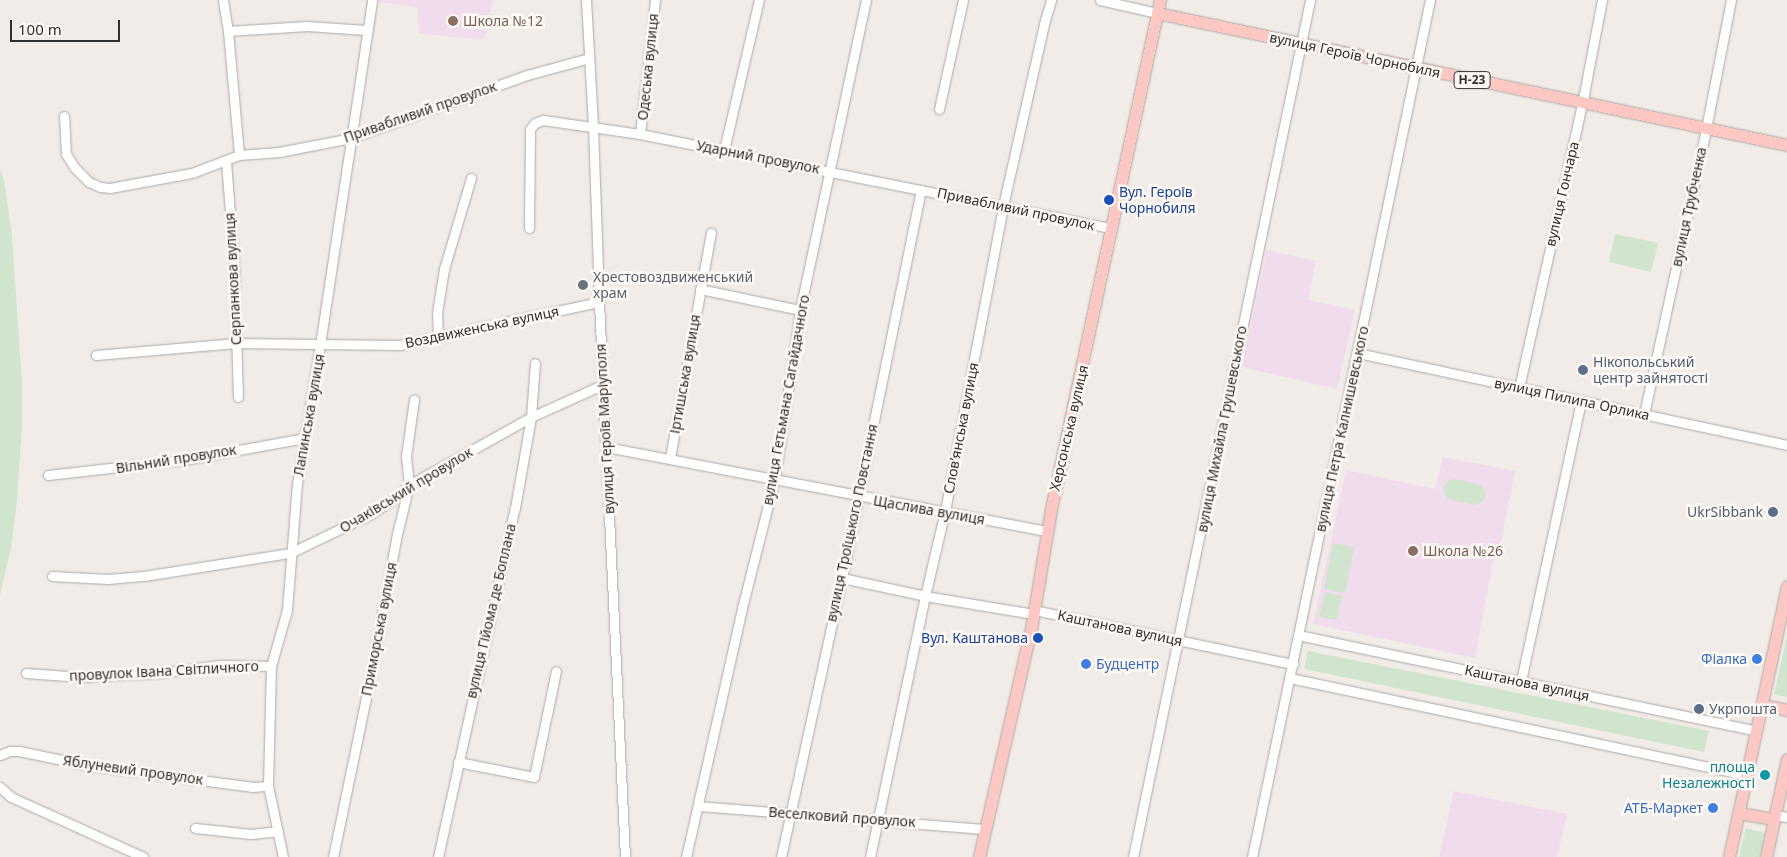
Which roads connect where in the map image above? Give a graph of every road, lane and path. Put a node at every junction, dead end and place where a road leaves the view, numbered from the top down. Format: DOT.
graph roads {
  1 [pos="223,0"];
  2 [pos="372,0"];
  3 [pos="586,0"];
  4 [pos="655,0"];
  5 [pos="759,0"];
  6 [pos="866,0"];
  7 [pos="963,0"];
  8 [pos="1051,0"];
  9 [pos="1100,0"];
  10 [pos="1160,0"];
  11 [pos="1310,0"];
  12 [pos="1430,0"];
  13 [pos="1602,0"];
  14 [pos="1731,0"];
  15 [pos="1157,13"];
  16 [pos="366,30"];
  17 [pos="228,31"];
  18 [pos="1301,44"];
  19 [pos="590,58"];
  20 [pos="1416,68"];
  21 [pos="1582,103"];
  22 [pos="939,109"];
  23 [pos="64,116"];
  24 [pos="593,127"];
  25 [pos="1706,128"];
  26 [pos="640,134"];
  27 [pos="350,138"];
  28 [pos="1787,145"];
  29 [pos="724,150"];
  30 [pos="239,155"];
  31 [pos="226,161"];
  32 [pos="831,171"];
  33 [pos="471,178"];
  34 [pos="921,190"];
  35 [pos="1003,206"];
  36 [pos="529,228"];
  37 [pos="1111,228"];
  38 [pos="711,232"];
  39 [pos="700,289"];
  40 [pos="599,302"];
  41 [pos="800,310"];
  42 [pos="438,338"];
  43 [pos="236,343"];
  44 [pos="320,345"];
  45 [pos="1358,354"];
  46 [pos="96,355"];
  47 [pos="535,363"];
  48 [pos="602,385"];
  49 [pos="1519,388"];
  50 [pos="238,397"];
  51 [pos="414,400"];
  52 [pos="1581,401"];
  53 [pos="1644,414"];
  54 [pos="532,417"];
  55 [pos="304,438"];
  56 [pos="1787,444"];
  57 [pos="606,447"];
  58 [pos="670,458"];
  59 [pos="48,475"];
  60 [pos="775,478"];
  61 [pos="409,485"];
  62 [pos="857,497"];
  63 [pos="945,511"];
  64 [pos="1046,532"];
  65 [pos="290,553"];
  66 [pos="52,576"];
  67 [pos="842,578"];
  68 [pos="1787,586"];
  69 [pos="924,596"];
  70 [pos="1034,612"];
  71 [pos="1298,635"];
  72 [pos="1179,640"];
  73 [pos="1293,664"];
  74 [pos="271,666"];
  75 [pos="556,671"];
  76 [pos="26,673"];
  77 [pos="1290,678"];
  78 [pos="1521,681"];
  79 [pos="1762,705"];
  80 [pos="1787,710"];
  81 [pos="1756,731"];
  82 [pos="0,755"];
  83 [pos="1787,759"];
  84 [pos="458,762"];
  85 [pos="1747,775"];
  86 [pos="268,786"];
  87 [pos="0,787"];
  88 [pos="698,806"];
  89 [pos="1739,813"];
  90 [pos="790,814"];
  91 [pos="1774,817"];
  92 [pos="1787,817"];
  93 [pos="877,820"];
  94 [pos="195,828"];
  95 [pos="985,829"];
  96 [pos="278,831"];
  97 [pos="143,857"];
  98 [pos="283,857"];
  99 [pos="333,857"];
  100 [pos="438,857"];
  101 [pos="625,857"];
  102 [pos="686,857"];
  103 [pos="781,857"];
  104 [pos="870,857"];
  105 [pos="979,857"];
  106 [pos="1132,857"];
  107 [pos="1252,857"];
  108 [pos="1729,857"];
  109 [pos="1766,857"];
  1 -- 17 [label="street"];
  2 -- 16 [label="street, Лапинська вулиця"];
  3 -- 19 [label="street, вулиця Героїв Маріуполя"];
  4 -- 26 [label="street, Одеська вулиця"];
  5 -- 29 [label="street"];
  6 -- 32 [label="street, вулиця Гетьмана Сагайдачного"];
  7 -- 22 [label="street"];
  8 -- 35 [label="street, Словʼянська вулиця"];
  9 -- 15 [label="street, вулиця Героїв Чорнобиля"];
  10 -- 15 [label="main road, Херсонська вулиця"];
  11 -- 18 [label="street, вулиця Михайла Грушевського"];
  12 -- 20 [label="street, вулиця Петра Калнишевського"];
  13 -- 21 [label="street, вулиця Гончара"];
  14 -- 25 [label="street, вулиця Трубченка"];
  15 -- 18 [label="main road, вулиця Героїв Чорнобиля / Н-23"];
  15 -- 37 [label="main road, Херсонська вулиця"];
  16 -- 17 [label="street"];
  16 -- 27 [label="street, Лапинська вулиця"];
  17 -- 30 [label="street"];
  18 -- 20 [label="main road, вулиця Героїв Чорнобиля / Н-23"];
  18 -- 72 [label="street, вулиця Михайла Грушевського"];
  19 -- 24 [label="street, вулиця Героїв Маріуполя"];
  19 -- 27 [label="street, Привабливий провулок"];
  20 -- 21 [label="main road, вулиця Героїв Чорнобиля / Н-23"];
  20 -- 45 [label="street, вулиця Петра Калнишевського"];
  21 -- 25 [label="main road, вулиця Героїв Чорнобиля / Н-23"];
  21 -- 49 [label="street, вулиця Гончара"];
  23 -- 31 [label="street, Привабливий провулок"];
  24 -- 26 [label="street, Ударний провулок"];
  24 -- 36 [label="street"];
  24 -- 40 [label="street, вулиця Героїв Маріуполя"];
  25 -- 28 [label="main road, вулиця Героїв Чорнобиля / Н-23"];
  25 -- 53 [label="street, вулиця Трубченка"];
  26 -- 29 [label="street, Ударний провулок"];
  27 -- 30 [label="street, Привабливий провулок"];
  27 -- 44 [label="street, Лапинська вулиця"];
  29 -- 32 [label="street, Ударний провулок"];
  30 -- 31 [label="street, Привабливий провулок"];
  31 -- 43 [label="street, Серпанкова вулиця"];
  32 -- 34 [label="street, Ударний провулок"];
  32 -- 41 [label="street, вулиця Гетьмана Сагайдачного"];
  33 -- 42 [label="street"];
  34 -- 35 [label="street, Привабливий провулок"];
  34 -- 62 [label="street, вулиця Троїцького Повстання"];
  35 -- 37 [label="street, Привабливий провулок"];
  35 -- 63 [label="street, Словʼянська вулиця"];
  37 -- 64 [label="main road, Херсонська вулиця"];
  38 -- 39 [label="street, Іртишська вулиця"];
  39 -- 41 [label="street"];
  39 -- 58 [label="street, Іртишська вулиця"];
  40 -- 42 [label="street, Воздвиженська вулиця"];
  40 -- 48 [label="street, вулиця Героїв Маріуполя"];
  41 -- 60 [label="street, вулиця Гетьмана Сагайдачного"];
  42 -- 44 [label="street, Воздвиженська вулиця"];
  43 -- 44 [label="street, Воздвиженська вулиця"];
  43 -- 46 [label="street, Воздвиженська вулиця"];
  43 -- 50 [label="street, Серпанкова вулиця"];
  44 -- 55 [label="street, Лапинська вулиця"];
  45 -- 49 [label="street, вулиця Пилипа Орлика"];
  45 -- 71 [label="street, вулиця Петра Калнишевського"];
  47 -- 54 [label="street, вулиця Гійома де Боплана"];
  48 -- 54 [label="street, Очаківський провулок"];
  48 -- 57 [label="street, вулиця Героїв Маріуполя"];
  49 -- 52 [label="street, вулиця Пилипа Орлика"];
  51 -- 61 [label="street, Приморська вулиця"];
  52 -- 53 [label="street, вулиця Пилипа Орлика"];
  52 -- 78 [label="street"];
  53 -- 56 [label="street, вулиця Пилипа Орлика"];
  54 -- 61 [label="street, Очаківський провулок"];
  54 -- 84 [label="street, вулиця Гійома де Боплана"];
  55 -- 59 [label="street, Вільний провулок"];
  55 -- 65 [label="street, Лапинська вулиця"];
  57 -- 58 [label="street, Щаслива вулиця"];
  57 -- 101 [label="street, вулиця Героїв Маріуполя"];
  58 -- 60 [label="street, Щаслива вулиця"];
  60 -- 62 [label="street, Щаслива вулиця"];
  60 -- 88 [label="street, вулиця Гетьмана Сагайдачного"];
  61 -- 65 [label="street, Очаківський провулок"];
  61 -- 99 [label="street, Приморська вулиця"];
  62 -- 63 [label="street, Щаслива вулиця"];
  62 -- 67 [label="street, вулиця Троїцького Повстання"];
  63 -- 64 [label="street, Щаслива вулиця"];
  63 -- 69 [label="street, Словʼянська вулиця"];
  64 -- 70 [label="main road, Херсонська вулиця"];
  65 -- 66 [label="street, Очаківський провулок"];
  65 -- 74 [label="street, Лапинська вулиця"];
  67 -- 69 [label="street, Каштанова вулиця"];
  67 -- 90 [label="street, вулиця Троїцького Повстання"];
  68 -- 79 [label="main road"];
  69 -- 70 [label="street, Каштанова вулиця"];
  69 -- 93 [label="street, Словʼянська вулиця"];
  70 -- 72 [label="street, Каштанова вулиця"];
  70 -- 95 [label="main road, Херсонська вулиця"];
  71 -- 73 [label="street, вулиця Петра Калнишевського"];
  71 -- 78 [label="street, Каштанова вулиця"];
  72 -- 73 [label="street, Каштанова вулиця"];
  72 -- 106 [label="street, вулиця Михайла Грушевського"];
  73 -- 77 [label="street, вулиця Петра Калнишевського"];
  74 -- 76 [label="street, провулок Івана Світличного"];
  74 -- 86 [label="street, Лапинська вулиця"];
  75 -- 84 [label="street"];
  77 -- 85 [label="street"];
  77 -- 107 [label="street, вулиця Петра Калнишевського"];
  78 -- 81 [label="street, Каштанова вулиця"];
  79 -- 80 [label="main road"];
  79 -- 81 [label="main road"];
  81 -- 85 [label="main road"];
  82 -- 86 [label="street, Яблуневий провулок"];
  83 -- 91 [label="main road"];
  84 -- 100 [label="street, вулиця Гійома де Боплана"];
  85 -- 89 [label="main road"];
  86 -- 96 [label="street, Лапинська вулиця"];
  87 -- 97 [label="street"];
  88 -- 90 [label="street, Веселковий провулок"];
  88 -- 102 [label="street, вулиця Гетьмана Сагайдачного"];
  89 -- 91 [label="main road"];
  89 -- 108 [label="main road"];
  90 -- 93 [label="street, Веселковий провулок"];
  90 -- 103 [label="street, вулиця Троїцького Повстання"];
  91 -- 92 [label="street"];
  91 -- 109 [label="main road"];
  93 -- 95 [label="street, Веселковий провулок"];
  93 -- 104 [label="street, Словʼянська вулиця"];
  94 -- 96 [label="street"];
  95 -- 105 [label="main road, Херсонська вулиця"];
  96 -- 98 [label="street, Лапинська вулиця"];
}
